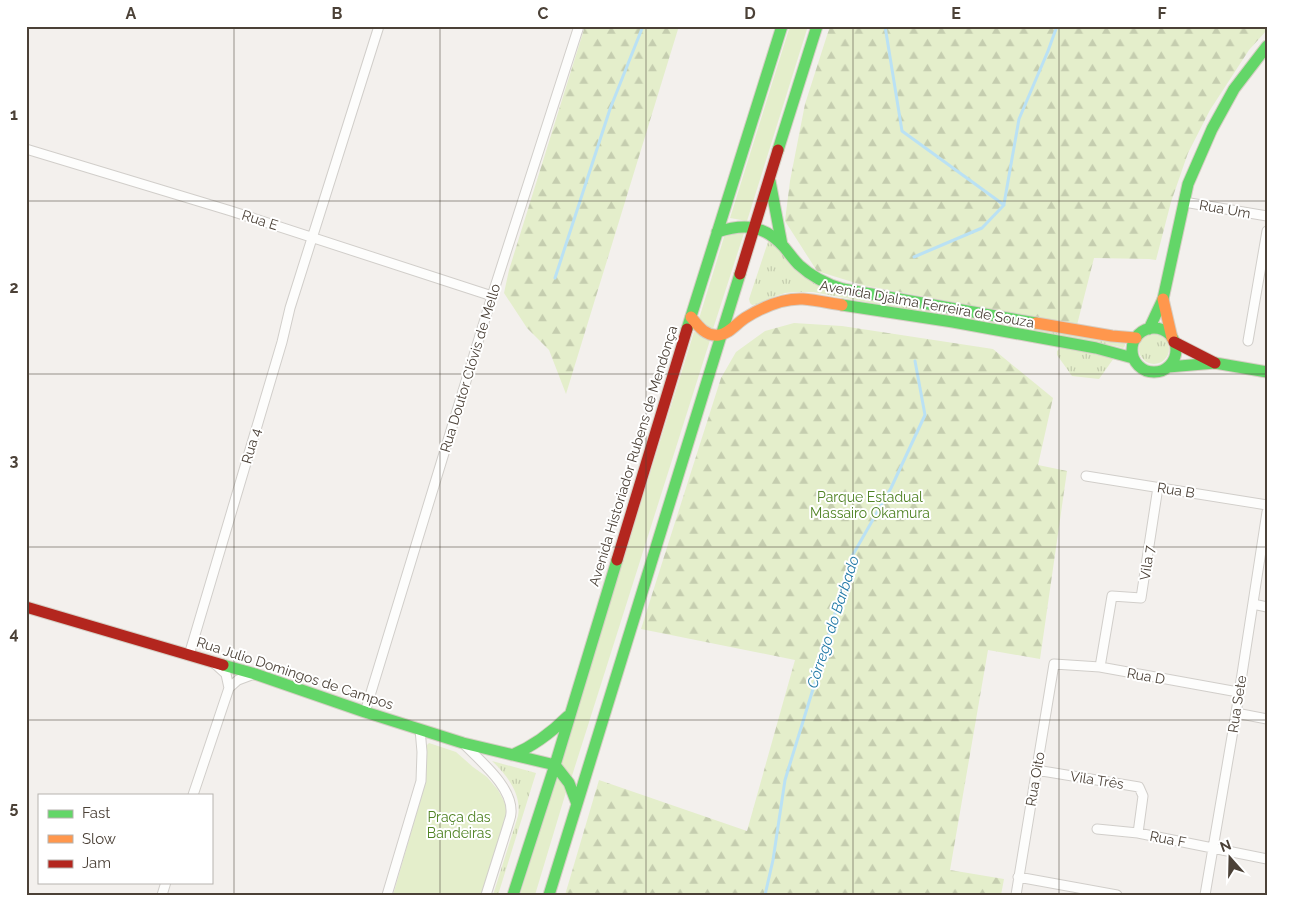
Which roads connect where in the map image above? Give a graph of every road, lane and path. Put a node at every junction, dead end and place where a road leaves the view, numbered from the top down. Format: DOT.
graph roads {
  1 [pos="379,26"];
  2 [pos="579,26"];
  3 [pos="817,26"];
  4 [pos="778,27"];
  5 [pos="1267,46"];
  6 [pos="26,149"];
  7 [pos="770,180"];
  8 [pos="1184,202"];
  9 [pos="1267,216"];
  10 [pos="754,227"];
  11 [pos="1267,231"];
  12 [pos="717,232"];
  13 [pos="312,237"];
  14 [pos="782,245"];
  15 [pos="1262,288"];
  16 [pos="492,296"];
  17 [pos="1163,299"];
  18 [pos="956,309"];
  19 [pos="691,317"];
  20 [pos="953,322"];
  21 [pos="1149,329"];
  22 [pos="722,334"];
  23 [pos="1136,338"];
  24 [pos="1173,340"];
  25 [pos="1248,341"];
  26 [pos="1134,358"];
  27 [pos="1214,363"];
  28 [pos="1168,367"];
  29 [pos="1267,372"];
  30 [pos="1086,476"];
  31 [pos="1158,487"];
  32 [pos="1267,505"];
  33 [pos="1267,512"];
  34 [pos="1252,604"];
  35 [pos="1267,607"];
  36 [pos="26,608"];
  37 [pos="189,655"];
  38 [pos="213,662"];
  39 [pos="1054,664"];
  40 [pos="1100,667"];
  41 [pos="255,674"];
  42 [pos="229,688"];
  43 [pos="1238,692"];
  44 [pos="365,712"];
  45 [pos="1236,713"];
  46 [pos="570,714"];
  47 [pos="1267,718"];
  48 [pos="420,729"];
  49 [pos="463,743"];
  50 [pos="512,755"];
  51 [pos="555,765"];
  52 [pos="1036,770"];
  53 [pos="193,794"];
  54 [pos="577,804"];
  55 [pos="1097,829"];
  56 [pos="1138,834"];
  57 [pos="1214,849"];
  58 [pos="1267,859"];
  59 [pos="1018,877"];
  60 [pos="387,895"];
  61 [pos="486,895"];
  62 [pos="513,895"];
  63 [pos="549,895"];
  64 [pos="1016,895"];
  65 [pos="1117,895"];
  66 [pos="1205,895"];
  1 -- 13 [label="street, Rua 4"];
  2 -- 16 [label="street, Rua Doutor Clóvis de Mello"];
  3 -- 7 [label="main road"];
  4 -- 12 [label="main road, Avenida Historiador Rubens de Mendonça"];
  5 -- 8 [label="main road"];
  6 -- 13 [label="street, Rua E"];
  7 -- 10 [label="main road"];
  7 -- 14 [label="main road"];
  8 -- 9 [label="street, Rua Um"];
  8 -- 17 [label="main road"];
  10 -- 12 [label="main road"];
  10 -- 14 [label="main road, Avenida Djalma Ferreira de Souza"];
  10 -- 22 [label="main road"];
  11 -- 15 [label="street"];
  12 -- 19 [label="main road, Avenida Historiador Rubens de Mendonça"];
  13 -- 16 [label="street, Rua E"];
  13 -- 37 [label="street, Rua 4"];
  14 -- 18 [label="main road, Avenida Djalma Ferreira de Souza"];
  15 -- 25 [label="street"];
  16 -- 44 [label="street, Rua Doutor Clóvis de Mello"];
  17 -- 21 [label="main road"];
  17 -- 24 [label="main road"];
  18 -- 20 [label="main road"];
  18 -- 23 [label="main road, Avenida Djalma Ferreira de Souza"];
  19 -- 22 [label="main road"];
  19 -- 46 [label="main road, Avenida Historiador Rubens de Mendonça"];
  20 -- 22 [label="main road, Avenida Djalma Ferreira de Souza"];
  20 -- 26 [label="main road, Avenida Djalma Ferreira de Souza"];
  21 -- 23 [label="main road"];
  21 -- 24 [label="main road, Avenida Djalma Ferreira de Souza"];
  22 -- 54 [label="main road"];
  23 -- 26 [label="main road"];
  24 -- 27 [label="main road, Avenida Djalma Ferreira de Souza"];
  24 -- 28 [label="main road"];
  26 -- 28 [label="main road, Avenida Djalma Ferreira de Souza"];
  27 -- 28 [label="main road, Avenida Djalma Ferreira de Souza"];
  27 -- 29 [label="main road, Avenida Djalma Ferreira de Souza"];
  30 -- 31 [label="street, Rua B"];
  31 -- 32 [label="street, Rua B"];
  31 -- 40 [label="street, Vila 7"];
  33 -- 34 [label="street, Rua Sete"];
  34 -- 35 [label="street"];
  34 -- 43 [label="street, Rua Sete"];
  36 -- 37 [label="main road, Rua Julio Domingos de Campos"];
  37 -- 38 [label="main road, Rua Julio Domingos de Campos"];
  38 -- 41 [label="main road, Rua Julio Domingos de Campos"];
  38 -- 42 [label="street"];
  39 -- 40 [label="street, Rua D"];
  39 -- 52 [label="street, Rua Oito"];
  40 -- 43 [label="street, Rua D"];
  41 -- 42 [label="street"];
  41 -- 44 [label="main road, Rua Julio Domingos de Campos"];
  42 -- 53 [label="street"];
  43 -- 45 [label="street, Rua Sete"];
  44 -- 48 [label="main road, Rua Julio Domingos de Campos"];
  45 -- 47 [label="street"];
  45 -- 57 [label="street, Rua Sete"];
  46 -- 50 [label="main road"];
  46 -- 51 [label="main road, Avenida Historiador Rubens de Mendonça"];
  48 -- 49 [label="main road, Rua Julio Domingos de Campos"];
  48 -- 60 [label="street"];
  49 -- 50 [label="main road, Rua Julio Domingos de Campos"];
  49 -- 61 [label="street"];
  50 -- 51 [label="main road, Rua Julio Domingos de Campos"];
  51 -- 54 [label="main road"];
  51 -- 62 [label="main road, Avenida Historiador Rubens de Mendonça"];
  52 -- 56 [label="street, Vila Três"];
  52 -- 59 [label="street, Rua Oito"];
  54 -- 63 [label="main road"];
  55 -- 56 [label="street, Rua F"];
  56 -- 57 [label="street, Rua F"];
  57 -- 58 [label="street, Rua F"];
  57 -- 66 [label="street, Rua Sete"];
  59 -- 64 [label="street, Rua Oito"];
  59 -- 65 [label="street"];
}
